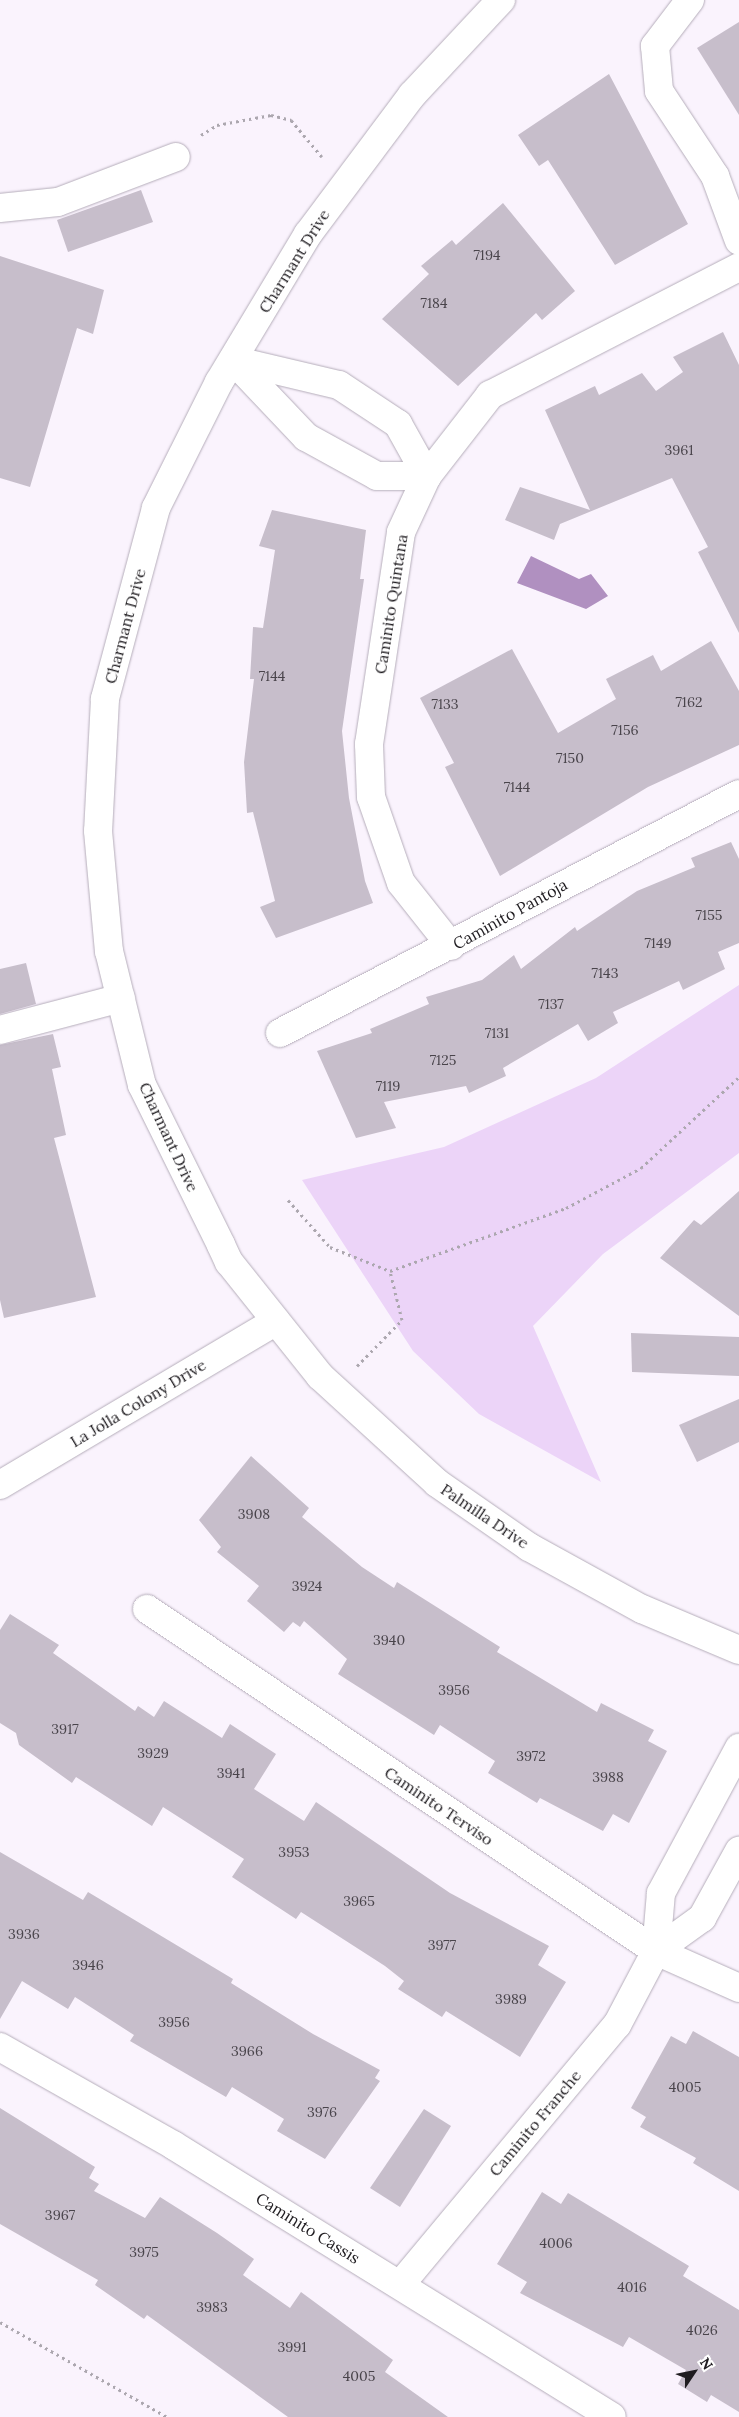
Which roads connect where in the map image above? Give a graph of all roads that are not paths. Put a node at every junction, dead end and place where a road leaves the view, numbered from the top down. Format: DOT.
graph roads {
  1 [pos="501,0"];
  2 [pos="690,0"];
  3 [pos="176,157"];
  4 [pos="0,208"];
  5 [pos="739,241"];
  6 [pos="739,267"];
  7 [pos="233,360"];
  8 [pos="427,476"];
  9 [pos="739,794"];
  10 [pos="451,946"];
  11 [pos="121,998"];
  12 [pos="0,1030"];
  13 [pos="280,1033"];
  14 [pos="276,1321"];
  15 [pos="0,1485"];
  16 [pos="147,1610"];
  17 [pos="739,1650"];
  18 [pos="739,1748"];
  19 [pos="739,1851"];
  20 [pos="656,1951"];
  21 [pos="739,1988"];
  22 [pos="0,2047"];
  23 [pos="400,2285"];
  24 [pos="612,2417"];
  1 -- 7 [label="street, Charmant Drive"];
  2 -- 5 [label="street"];
  3 -- 4 [label="street"];
  6 -- 8 [label="street, Caminito Quintana"];
  7 -- 8 [label="street"];
  7 -- 8 [label="street"];
  7 -- 11 [label="street, Charmant Drive"];
  8 -- 10 [label="street, Caminito Quintana"];
  9 -- 10 [label="street, Caminito Pantoja"];
  10 -- 13 [label="street, Caminito Pantoja"];
  11 -- 12 [label="street"];
  11 -- 14 [label="street, Charmant Drive"];
  14 -- 15 [label="street, La Jolla Colony Drive"];
  14 -- 17 [label="street, Palmilla Drive"];
  16 -- 20 [label="street, Caminito Terviso"];
  18 -- 20 [label="street, Caminito Franche"];
  19 -- 20 [label="street, Caminito Franche"];
  20 -- 21 [label="street, Caminito Terviso"];
  20 -- 23 [label="street, Caminito Franche"];
  22 -- 23 [label="street, Caminito Cassis"];
  23 -- 24 [label="street, Caminito Cassis"];
}
